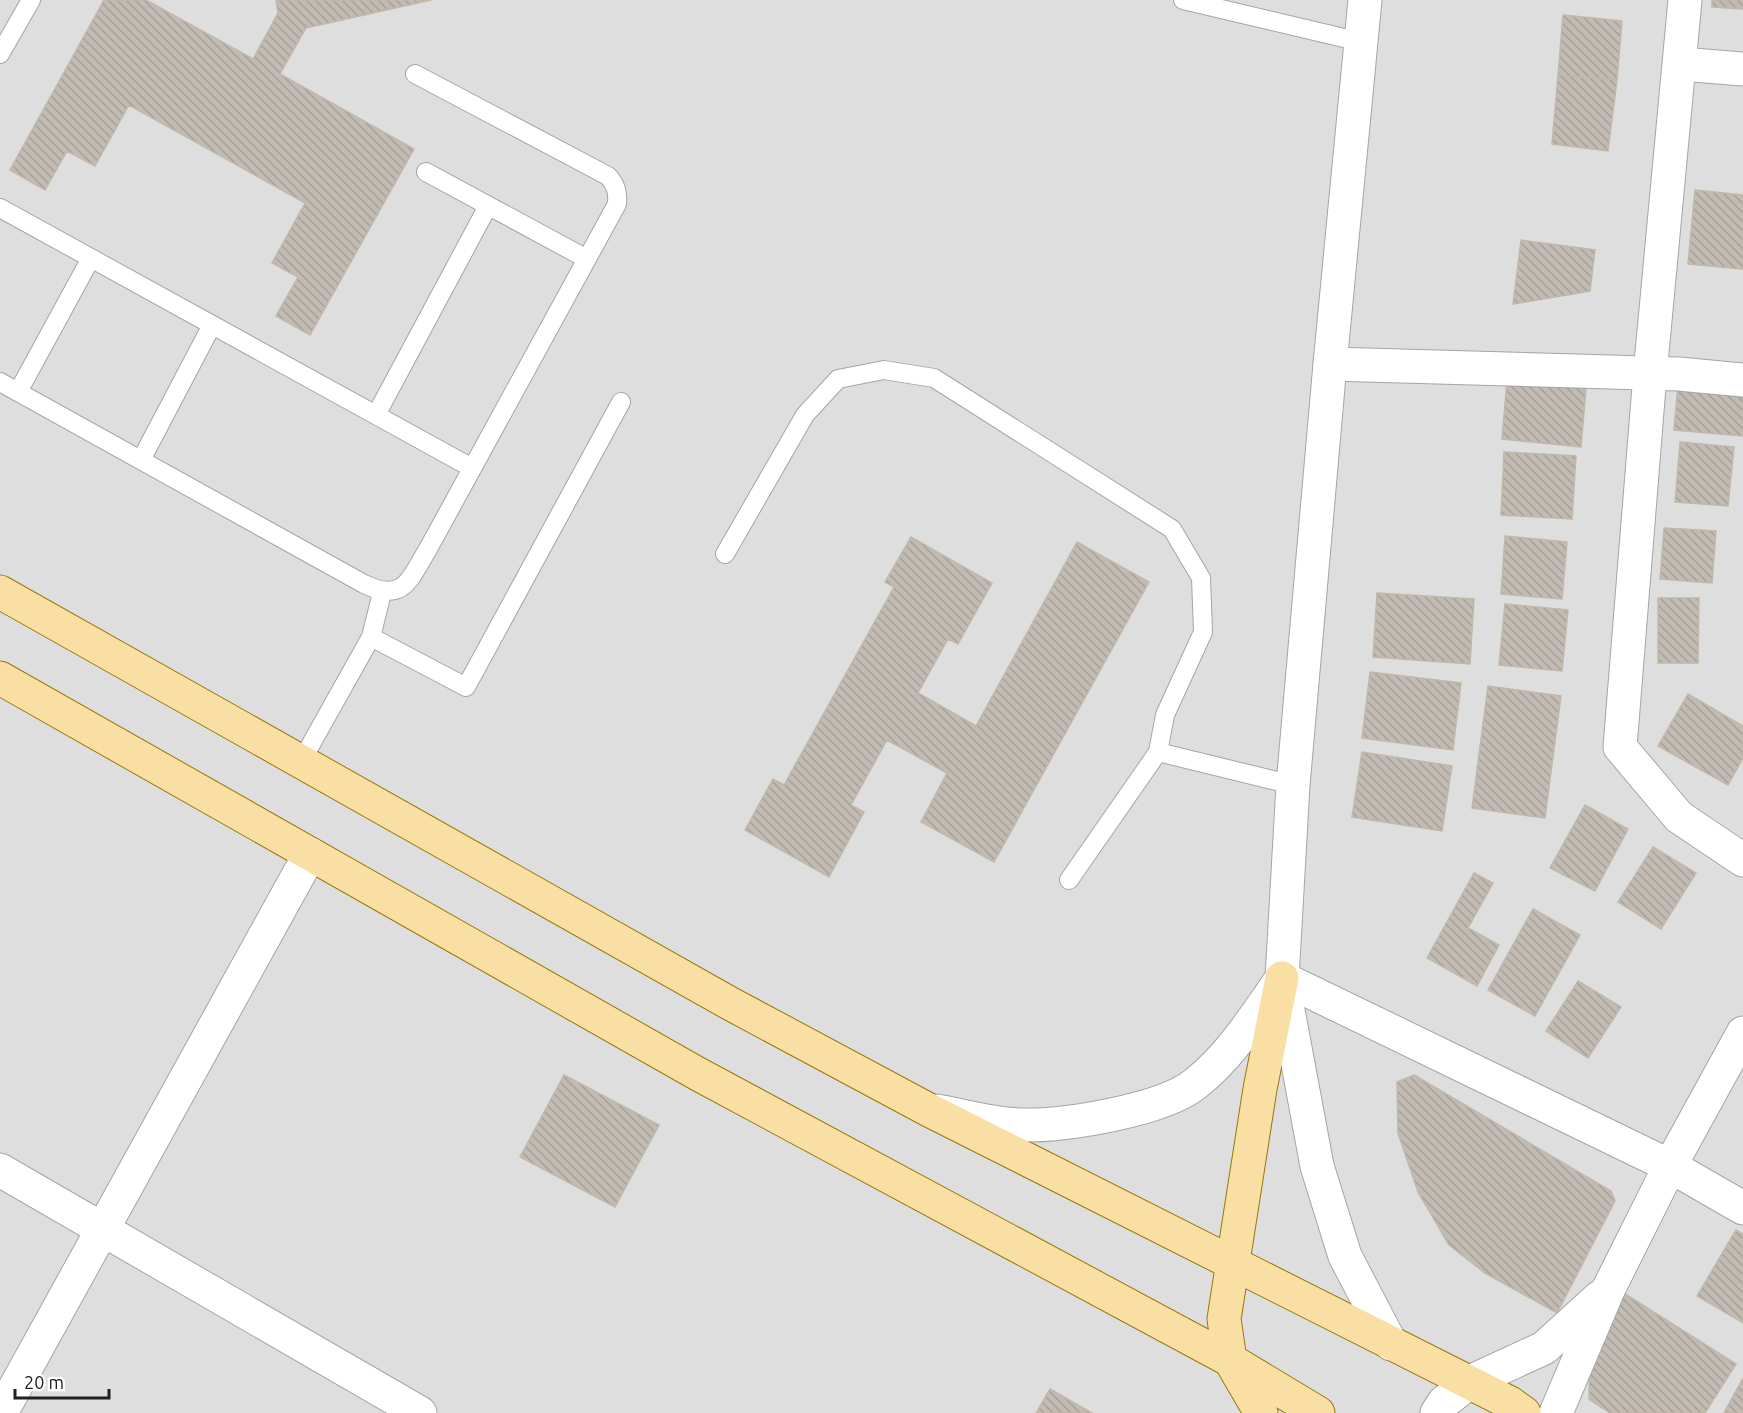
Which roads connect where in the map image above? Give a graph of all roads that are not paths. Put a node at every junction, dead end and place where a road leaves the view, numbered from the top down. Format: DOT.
graph roads {
  1 [pos="31,0"];
  2 [pos="1184,0"];
  3 [pos="1365,0"];
  4 [pos="1685,0"];
  5 [pos="1361,42"];
  6 [pos="0,54"];
  7 [pos="1681,64"];
  8 [pos="1743,69"];
  9 [pos="415,74"];
  10 [pos="426,172"];
  11 [pos="488,206"];
  12 [pos="0,208"];
  13 [pos="91,258"];
  14 [pos="587,259"];
  15 [pos="212,325"];
  16 [pos="1330,364"];
  17 [pos="1650,374"];
  18 [pos="1743,380"];
  19 [pos="0,382"];
  20 [pos="18,392"];
  21 [pos="621,402"];
  22 [pos="376,415"];
  23 [pos="141,460"];
  24 [pos="472,468"];
  25 [pos="725,554"];
  26 [pos="0,592"];
  27 [pos="382,592"];
  28 [pos="371,637"];
  29 [pos="0,678"];
  30 [pos="1158,752"];
  31 [pos="301,762"];
  32 [pos="1293,785"];
  33 [pos="310,854"];
  34 [pos="1743,860"];
  35 [pos="1069,880"];
  36 [pos="1282,978"];
  37 [pos="1743,1033"];
  38 [pos="927,1109"];
  39 [pos="1670,1166"];
  40 [pos="0,1170"];
  41 [pos="1743,1208"];
  42 [pos="103,1230"];
  43 [pos="1231,1264"];
  44 [pos="1608,1290"];
  45 [pos="1391,1344"];
  46 [pos="1230,1360"];
  47 [pos="1470,1382"];
  48 [pos="383,1404"];
  49 [pos="1,1413"];
  50 [pos="420,1413"];
  51 [pos="1261,1413"];
  52 [pos="1318,1413"];
  53 [pos="1437,1413"];
  54 [pos="1524,1413"];
  55 [pos="1556,1413"];
  1 -- 6 [label="lane"];
  2 -- 5 [label="lane"];
  3 -- 5 [label="street"];
  4 -- 7 [label="street"];
  5 -- 16 [label="street"];
  7 -- 8 [label="street"];
  7 -- 17 [label="street"];
  9 -- 14 [label="lane"];
  10 -- 11 [label="lane"];
  11 -- 14 [label="lane"];
  11 -- 22 [label="lane"];
  12 -- 13 [label="lane"];
  13 -- 15 [label="lane"];
  13 -- 20 [label="lane"];
  14 -- 24 [label="lane"];
  15 -- 22 [label="lane"];
  15 -- 23 [label="lane"];
  16 -- 17 [label="street"];
  16 -- 32 [label="street"];
  17 -- 18 [label="street"];
  17 -- 34 [label="street"];
  19 -- 20 [label="lane"];
  20 -- 23 [label="lane"];
  21 -- 28 [label="lane"];
  22 -- 24 [label="lane"];
  23 -- 27 [label="lane"];
  24 -- 27 [label="lane"];
  25 -- 30 [label="lane"];
  26 -- 31 [label="main road"];
  27 -- 28 [label="lane"];
  28 -- 31 [label="lane"];
  29 -- 33 [label="main road"];
  30 -- 32 [label="lane"];
  30 -- 35 [label="lane"];
  31 -- 38 [label="main road"];
  32 -- 36 [label="street"];
  33 -- 42 [label="street"];
  33 -- 46 [label="main road"];
  36 -- 38 [label="street"];
  36 -- 39 [label="street"];
  36 -- 43 [label="main road"];
  36 -- 45 [label="street"];
  37 -- 39 [label="street"];
  38 -- 43 [label="main road"];
  39 -- 41 [label="street"];
  39 -- 44 [label="street"];
  40 -- 42 [label="street"];
  42 -- 48 [label="street"];
  42 -- 49 [label="street"];
  43 -- 45 [label="main road"];
  43 -- 46 [label="main road"];
  44 -- 47 [label="street"];
  44 -- 55 [label="street"];
  45 -- 47 [label="main road"];
  46 -- 51 [label="main road"];
  46 -- 52 [label="main road"];
  47 -- 53 [label="street"];
  47 -- 54 [label="main road"];
  48 -- 50 [label="street"];
}
